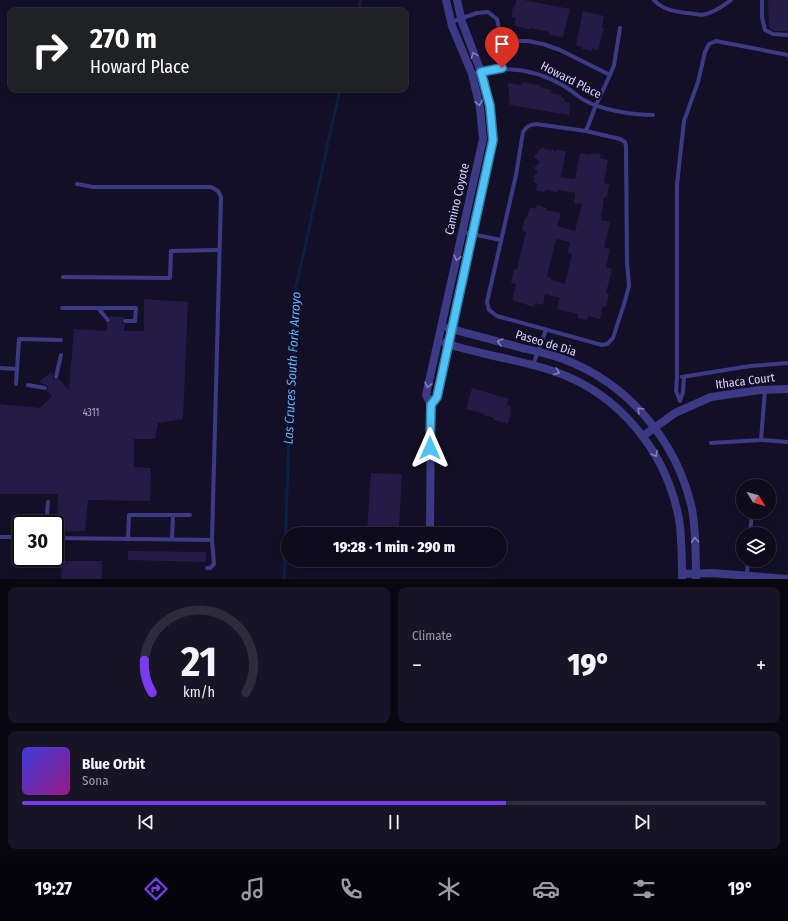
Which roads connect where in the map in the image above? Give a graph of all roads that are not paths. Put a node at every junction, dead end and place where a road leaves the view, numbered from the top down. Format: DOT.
graph roads {
  1 [pos="446,0"];
  2 [pos="457,0"];
  3 [pos="654,0"];
  4 [pos="731,0"];
  5 [pos="762,0"];
  6 [pos="461,18"];
  7 [pos="452,22"];
  8 [pos="620,28"];
  9 [pos="788,36"];
  10 [pos="788,55"];
  11 [pos="477,73"];
  12 [pos="610,75"];
  13 [pos="596,105"];
  14 [pos="653,115"];
  15 [pos="586,131"];
  16 [pos="77,184"];
  17 [pos="462,232"];
  18 [pos="473,235"];
  19 [pos="501,240"];
  20 [pos="219,250"];
  21 [pos="63,277"];
  22 [pos="62,308"];
  23 [pos="98,308"];
  24 [pos="108,320"];
  25 [pos="125,321"];
  26 [pos="441,327"];
  27 [pos="452,330"];
  28 [pos="546,330"];
  29 [pos="61,340"];
  30 [pos="438,341"];
  31 [pos="449,344"];
  32 [pos="539,352"];
  33 [pos="61,355"];
  34 [pos="788,363"];
  35 [pos="534,365"];
  36 [pos="0,368"];
  37 [pos="17,369"];
  38 [pos="56,377"];
  39 [pos="684,377"];
  40 [pos="677,378"];
  41 [pos="16,384"];
  42 [pos="28,385"];
  43 [pos="45,388"];
  44 [pos="788,389"];
  45 [pos="765,390"];
  46 [pos="680,401"];
  47 [pos="431,405"];
  48 [pos="682,410"];
  49 [pos="654,427"];
  50 [pos="643,436"];
  51 [pos="761,440"];
  52 [pos="788,442"];
  53 [pos="711,443"];
  54 [pos="48,502"];
  55 [pos="47,515"];
  56 [pos="173,515"];
  57 [pos="190,515"];
  58 [pos="430,527"];
  59 [pos="0,537"];
  60 [pos="12,537"];
  61 [pos="64,538"];
  62 [pos="128,539"];
  63 [pos="172,539"];
  64 [pos="212,540"];
  65 [pos="748,567"];
  66 [pos="207,568"];
  67 [pos="682,576"];
  68 [pos="696,576"];
  69 [pos="747,576"];
  70 [pos="788,579"];
  1 -- 7 [label="street, Camino Coyote"];
  2 -- 6 [label="street, Camino Coyote"];
  3 -- 4 [label="lane"];
  5 -- 9 [label="lane"];
  6 -- 7 [label="lane"];
  11 -- 6 [label="street, Camino Coyote, one-way"];
  6 -- 12 [label="lane"];
  7 -- 11 [label="street, Camino Coyote"];
  8 -- 12 [label="lane"];
  10 -- 40 [label="lane"];
  11 -- 13 [label="lane, Howard Place"];
  11 -- 17 [label="street, Camino Coyote, one-way"];
  11 -- 18 [label="street, Camino Coyote"];
  12 -- 13 [label="lane"];
  13 -- 14 [label="lane, Howard Place"];
  13 -- 15 [label="lane"];
  15 -- 19 [label="lane"];
  15 -- 28 [label="lane"];
  16 -- 20 [label="lane"];
  17 -- 18 [label="lane"];
  17 -- 26 [label="street, Camino Coyote, one-way"];
  18 -- 19 [label="lane"];
  18 -- 27 [label="street, Camino Coyote"];
  19 -- 28 [label="lane"];
  20 -- 21 [label="lane"];
  20 -- 64 [label="lane"];
  22 -- 23 [label="lane"];
  23 -- 24 [label="lane"];
  23 -- 25 [label="lane"];
  26 -- 27 [label="street, Paseo de Dia"];
  26 -- 30 [label="street, Camino Coyote"];
  27 -- 31 [label="street, Camino Coyote"];
  32 -- 27 [label="street, Paseo de Dia, one-way"];
  28 -- 32 [label="lane"];
  29 -- 37 [label="lane"];
  30 -- 31 [label="street, Paseo de Dia"];
  30 -- 47 [label="street, Camino Coyote, one-way"];
  31 -- 35 [label="street, Paseo de Dia"];
  31 -- 47 [label="street, Camino Coyote"];
  32 -- 35 [label="lane"];
  49 -- 32 [label="street, Paseo de Dia, one-way"];
  33 -- 38 [label="lane"];
  34 -- 39 [label="lane"];
  35 -- 50 [label="street, Paseo de Dia, one-way"];
  36 -- 37 [label="lane"];
  37 -- 41 [label="lane"];
  39 -- 40 [label="lane"];
  39 -- 46 [label="lane"];
  40 -- 46 [label="lane"];
  42 -- 43 [label="lane"];
  44 -- 45 [label="street, Ithaca Court"];
  45 -- 48 [label="street, Ithaca Court"];
  45 -- 51 [label="lane"];
  46 -- 48 [label="lane"];
  47 -- 58 [label="street, Camino Coyote"];
  48 -- 49 [label="street, Ithaca Court"];
  49 -- 50 [label="street, Ithaca Court"];
  68 -- 49 [label="street, Paseo de Dia, one-way"];
  50 -- 67 [label="street, Paseo de Dia, one-way"];
  51 -- 52 [label="lane"];
  51 -- 53 [label="lane"];
  54 -- 55 [label="lane"];
  56 -- 57 [label="lane"];
  56 -- 62 [label="lane"];
  56 -- 63 [label="lane"];
  59 -- 60 [label="lane"];
  61 -- 62 [label="lane"];
  62 -- 63 [label="lane"];
  63 -- 64 [label="lane"];
  64 -- 66 [label="lane"];
  65 -- 69 [label="lane"];
  67 -- 68 [label="street"];
  68 -- 69 [label="street"];
  69 -- 70 [label="street"];
}
